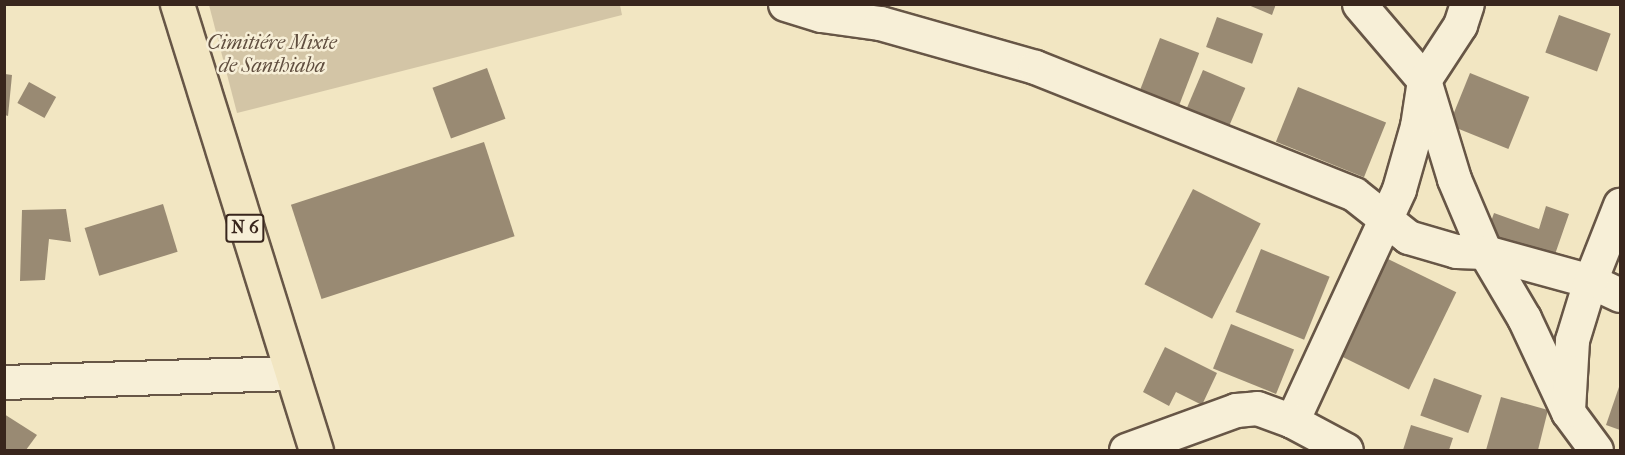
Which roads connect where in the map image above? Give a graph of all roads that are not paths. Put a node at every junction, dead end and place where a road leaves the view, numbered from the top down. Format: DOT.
graph roads {
  1 [pos="177,4"];
  2 [pos="785,4"];
  3 [pos="1359,4"];
  4 [pos="1467,4"];
  5 [pos="877,14"];
  6 [pos="1424,80"];
  7 [pos="1620,205"];
  8 [pos="1383,220"];
  9 [pos="1485,252"];
  10 [pos="1590,281"];
  11 [pos="1620,295"];
  12 [pos="289,373"];
  13 [pos="4,382"];
  14 [pos="1568,412"];
  15 [pos="1292,421"];
  16 [pos="316,450"];
  17 [pos="1126,450"];
  18 [pos="1346,450"];
  19 [pos="1571,450"];
  20 [pos="1596,450"];
  1 -- 12 [label="main road, N 6"];
  2 -- 5 [label="street"];
  3 -- 6 [label="street"];
  4 -- 6 [label="street"];
  5 -- 8 [label="street"];
  6 -- 8 [label="street"];
  6 -- 9 [label="street"];
  7 -- 10 [label="street"];
  8 -- 9 [label="street"];
  8 -- 15 [label="street"];
  9 -- 10 [label="street"];
  9 -- 14 [label="street"];
  10 -- 11 [label="street"];
  10 -- 14 [label="street"];
  12 -- 13 [label="street"];
  12 -- 16 [label="main road, N 6"];
  14 -- 19 [label="street"];
  14 -- 20 [label="street"];
  15 -- 17 [label="street"];
  15 -- 18 [label="street"];
}
